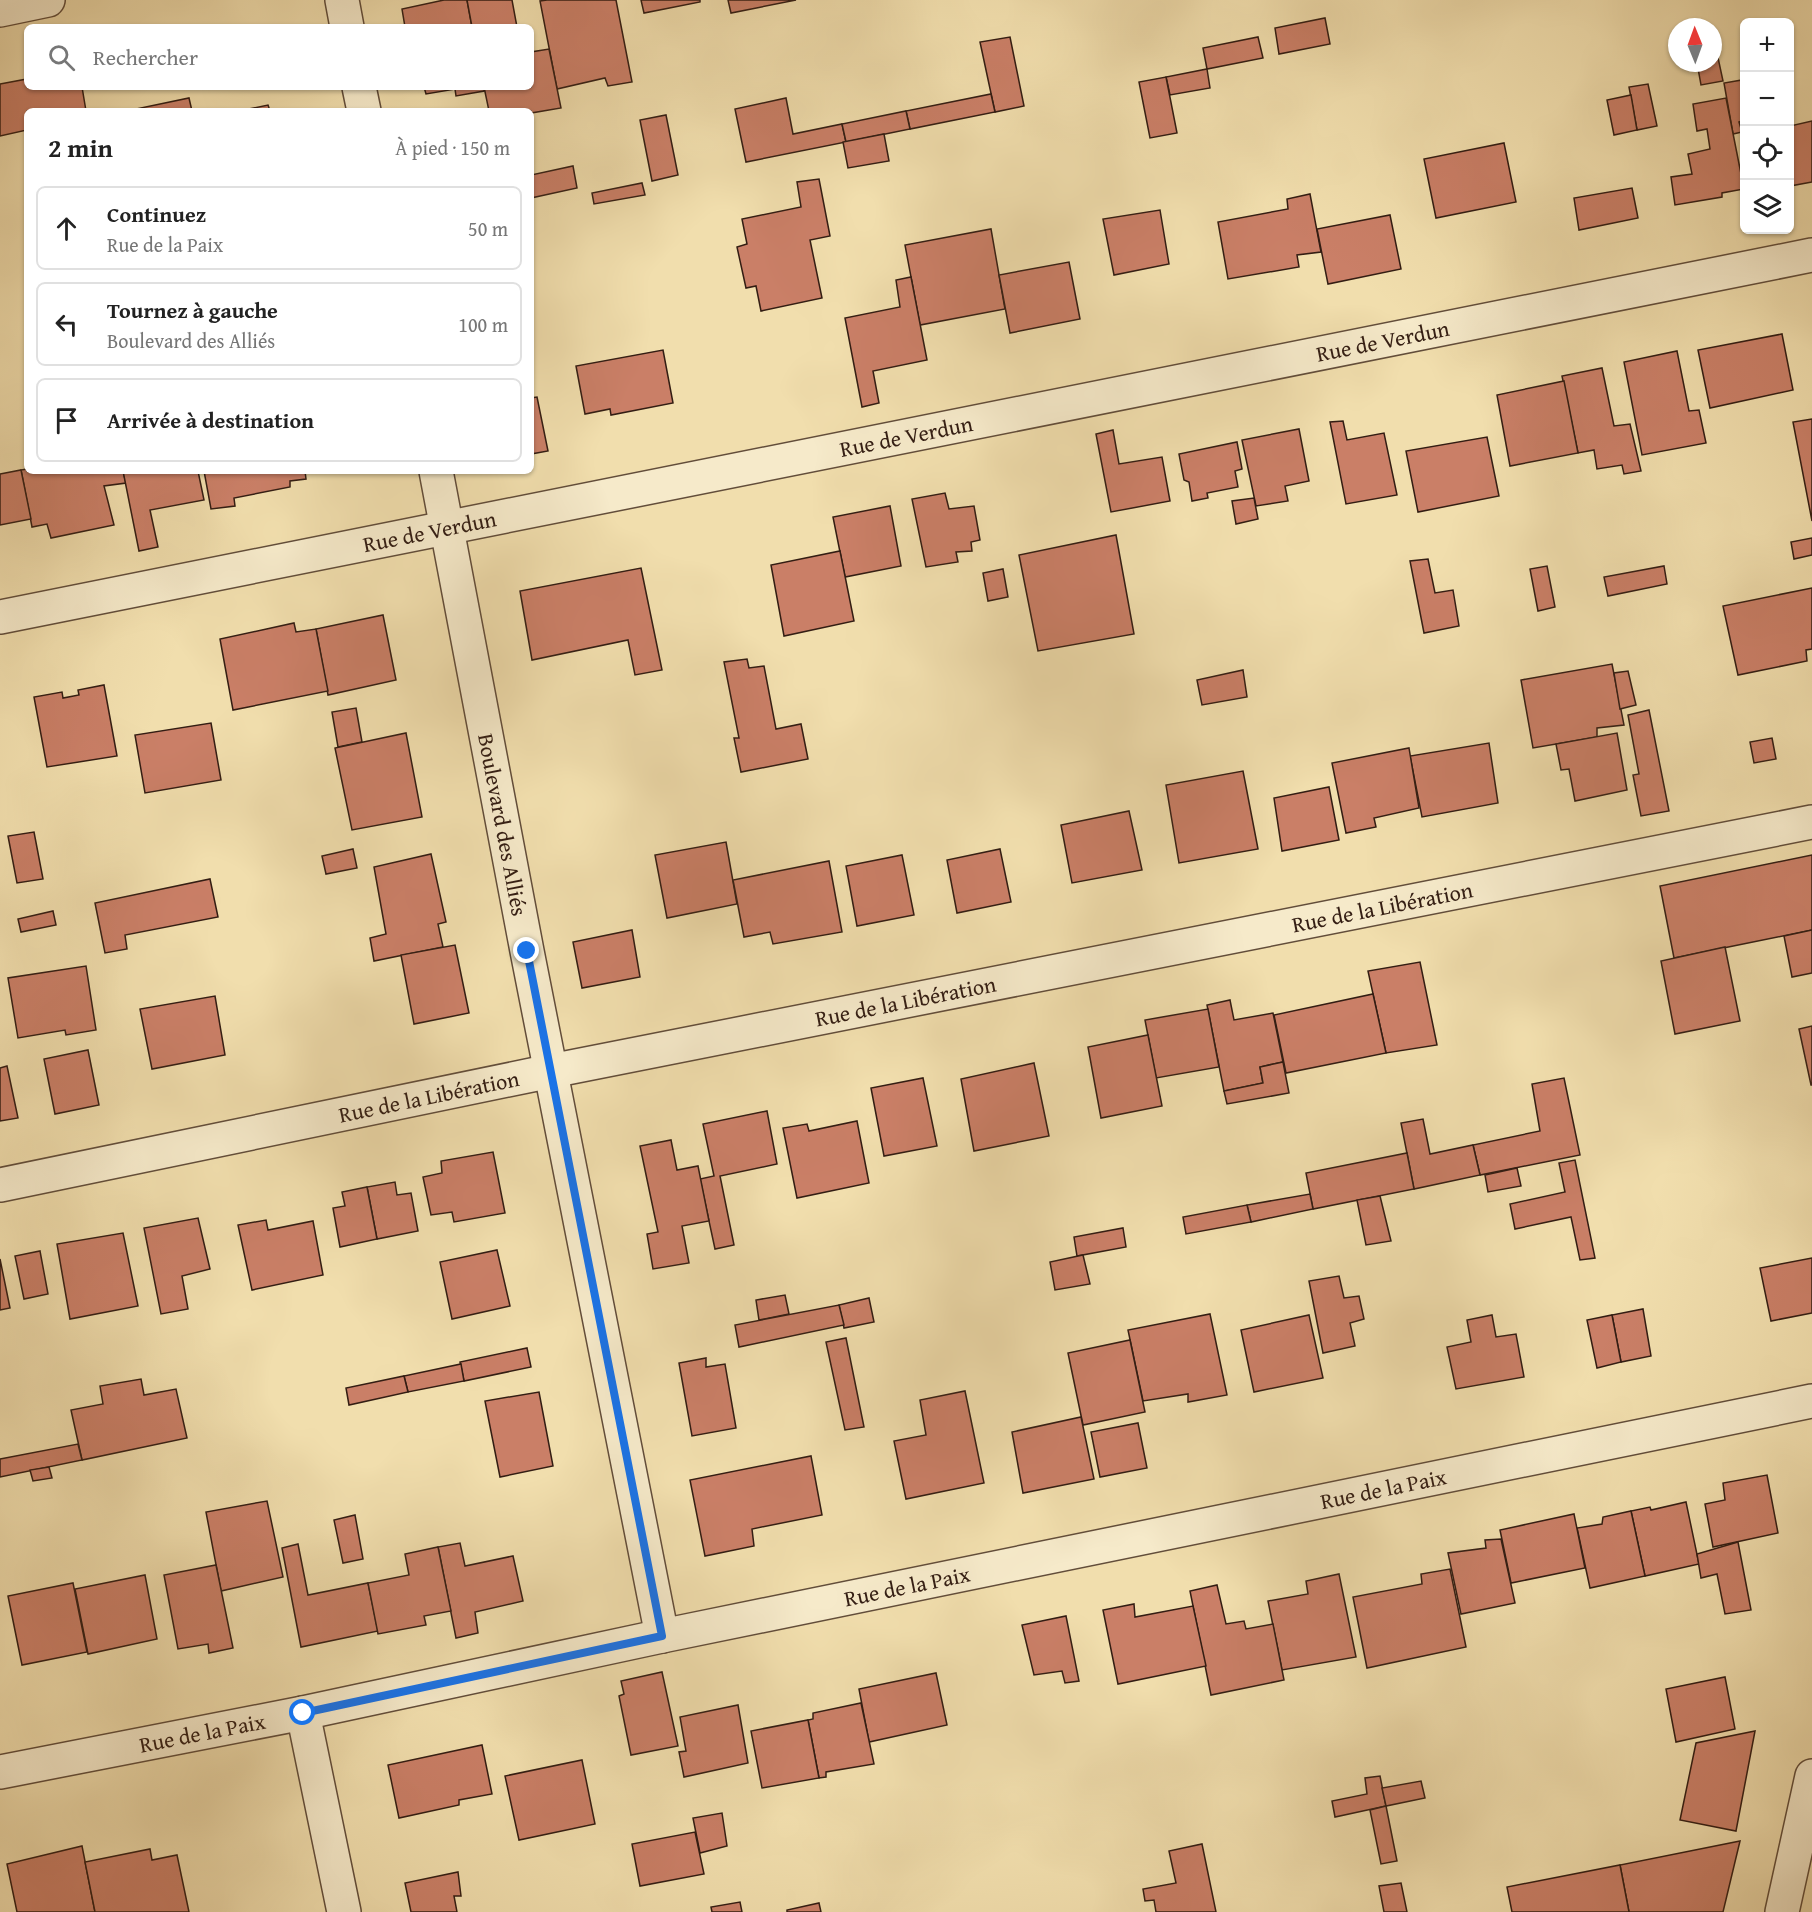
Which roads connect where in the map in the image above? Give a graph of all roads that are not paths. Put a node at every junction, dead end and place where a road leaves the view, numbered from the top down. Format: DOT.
graph roads {
  1 [pos="48,0"];
  2 [pos="342,0"];
  3 [pos="0,10"];
  4 [pos="346,24"];
  5 [pos="360,90"];
  6 [pos="363,108"];
  7 [pos="1812,255"];
  8 [pos="437,474"];
  9 [pos="447,528"];
  10 [pos="0,617"];
  11 [pos="1812,822"];
  12 [pos="551,1071"];
  13 [pos="0,1185"];
  14 [pos="1812,1401"];
  15 [pos="662,1636"];
  16 [pos="303,1713"];
  17 [pos="0,1772"];
  18 [pos="1812,1776"];
  19 [pos="344,1912"];
  20 [pos="1782,1912"];
  1 -- 3 [label="street"];
  2 -- 4 [label="street"];
  5 -- 6 [label="street"];
  7 -- 9 [label="street, Rue de Verdun"];
  8 -- 9 [label="street, Boulevard des Alliés"];
  9 -- 10 [label="street, Rue de Verdun"];
  9 -- 12 [label="street, Boulevard des Alliés"];
  11 -- 12 [label="street, Rue de la Libération"];
  12 -- 13 [label="street, Rue de la Libération"];
  12 -- 15 [label="street, Boulevard des Alliés"];
  14 -- 15 [label="street, Rue de la Paix"];
  15 -- 16 [label="street, Rue de la Paix"];
  16 -- 17 [label="street, Rue de la Paix"];
  16 -- 19 [label="street"];
  18 -- 20 [label="street"];
}
